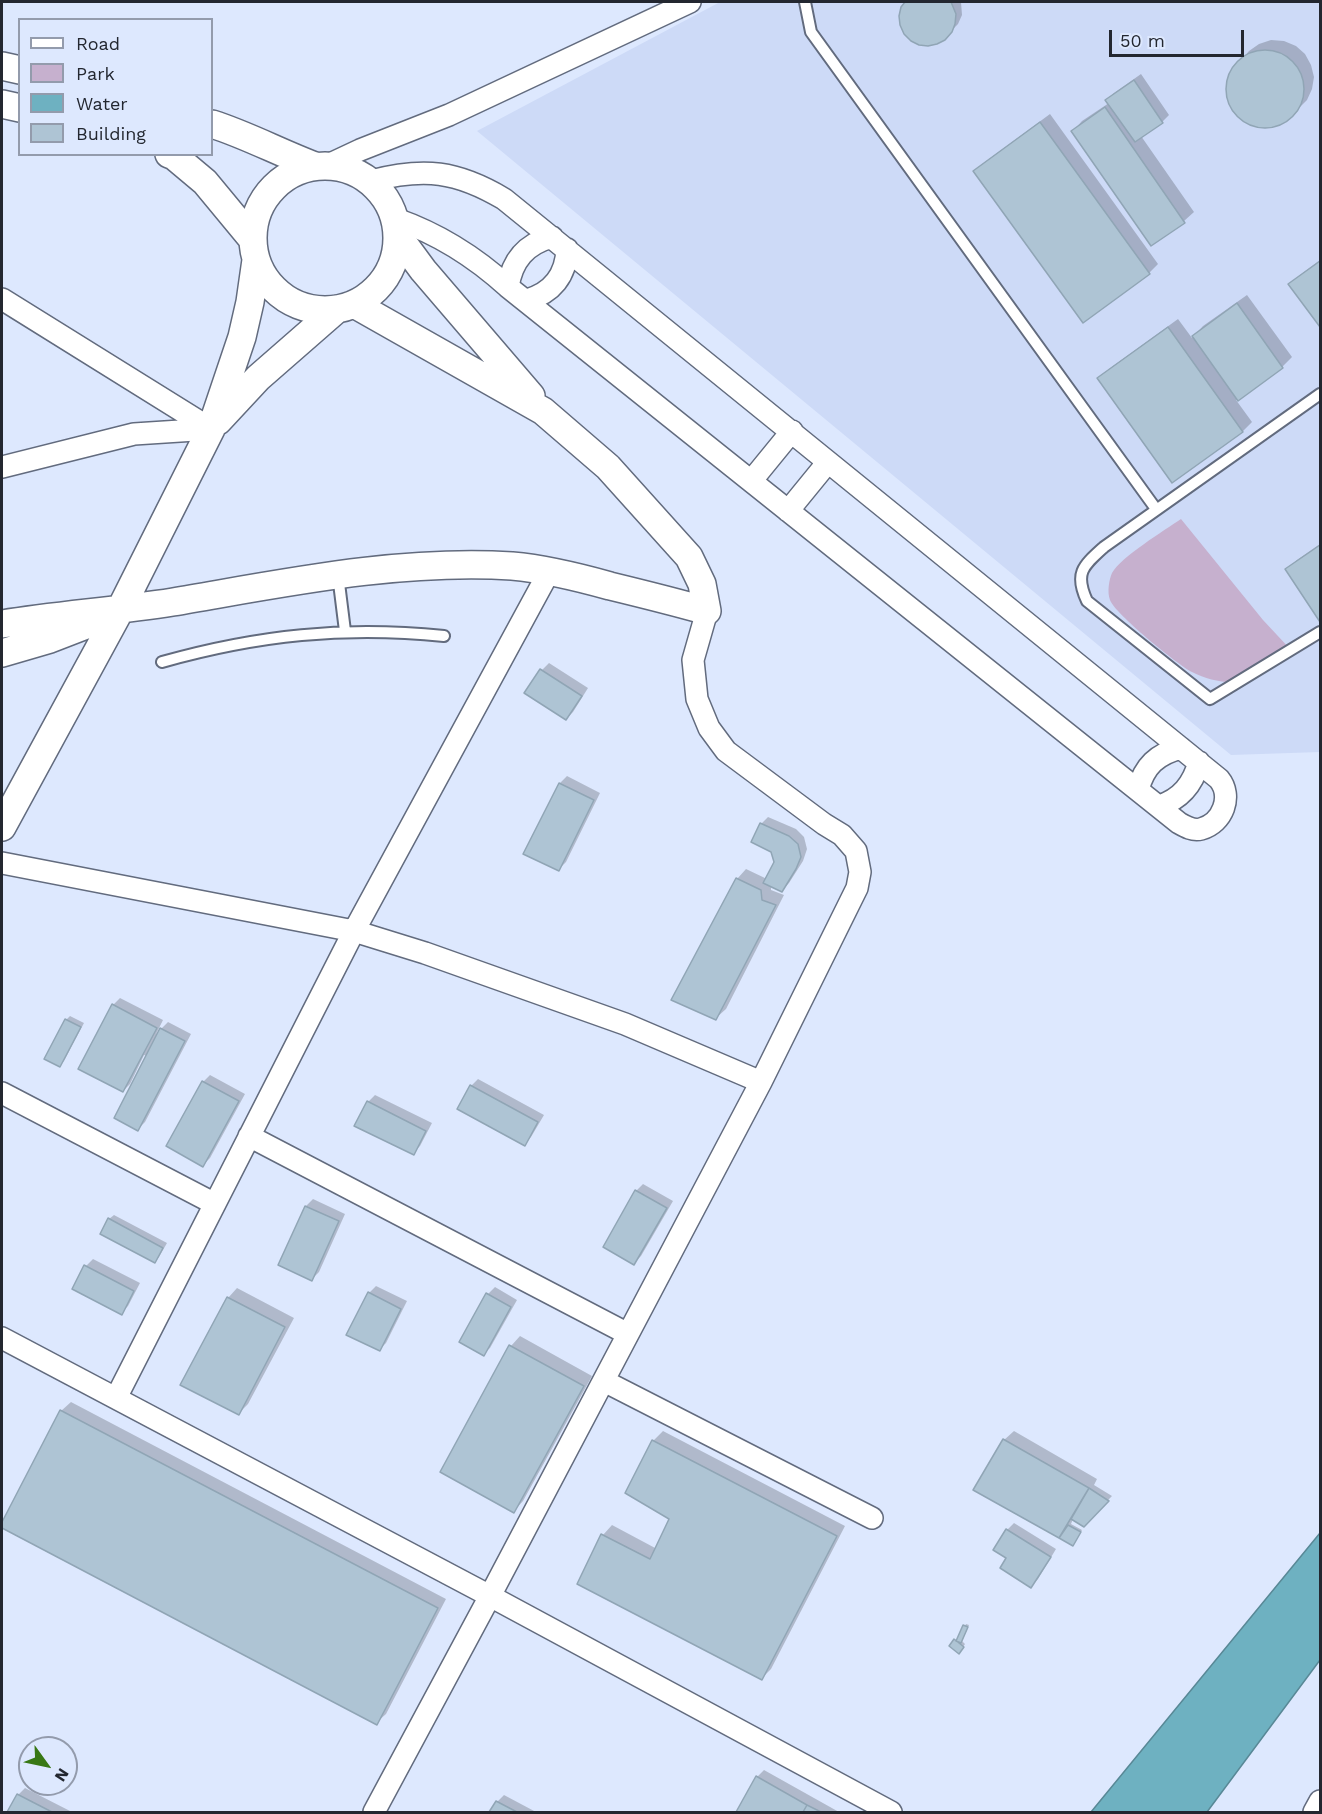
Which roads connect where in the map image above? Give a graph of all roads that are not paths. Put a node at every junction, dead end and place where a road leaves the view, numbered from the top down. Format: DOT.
graph roads {
  1 [pos="690,2"];
  2 [pos="805,2"];
  3 [pos="2,66"];
  4 [pos="18,70"];
  5 [pos="2,104"];
  6 [pos="18,108"];
  7 [pos="213,124"];
  8 [pos="174,156"];
  9 [pos="322,166"];
  10 [pos="371,181"];
  11 [pos="397,228"];
  12 [pos="559,243"];
  13 [pos="255,250"];
  14 [pos="508,286"];
  15 [pos="2,299"];
  16 [pos="527,300"];
  17 [pos="345,307"];
  18 [pos="1320,394"];
  19 [pos="543,411"];
  20 [pos="211,429"];
  21 [pos="792,431"];
  22 [pos="828,462"];
  23 [pos="2,467"];
  24 [pos="752,480"];
  25 [pos="1156,509"];
  26 [pos="788,511"];
  27 [pos="550,570"];
  28 [pos="338,575"];
  29 [pos="120,610"];
  30 [pos="707,611"];
  31 [pos="2,624"];
  32 [pos="345,632"];
  33 [pos="1320,632"];
  34 [pos="444,636"];
  35 [pos="2,653"];
  36 [pos="162,662"];
  37 [pos="1181,748"];
  38 [pos="1198,762"];
  39 [pos="1138,790"];
  40 [pos="1159,806"];
  41 [pos="2,827"];
  42 [pos="2,863"];
  43 [pos="354,931"];
  44 [pos="761,1082"];
  45 [pos="2,1093"];
  46 [pos="249,1136"];
  47 [pos="215,1204"];
  48 [pos="628,1334"];
  49 [pos="2,1338"];
  50 [pos="604,1381"];
  51 [pos="116,1398"];
  52 [pos="872,1518"];
  53 [pos="490,1596"];
  54 [pos="1320,1801"];
  55 [pos="374,1812"];
  56 [pos="891,1812"];
  57 [pos="1314,1812"];
  1 -- 9 [label="street"];
  2 -- 25 [label="lane"];
  3 -- 4 [label="street"];
  5 -- 6 [label="street"];
  7 -- 9 [label="street"];
  8 -- 13 [label="street"];
  9 -- 10 [label="street"];
  9 -- 13 [label="street"];
  10 -- 11 [label="street"];
  10 -- 12 [label="street"];
  11 -- 14 [label="street"];
  11 -- 17 [label="street"];
  11 -- 19 [label="street"];
  12 -- 14 [label="street"];
  12 -- 16 [label="street"];
  12 -- 21 [label="street"];
  13 -- 17 [label="street"];
  13 -- 20 [label="street"];
  14 -- 16 [label="street"];
  15 -- 20 [label="street"];
  16 -- 24 [label="street"];
  17 -- 19 [label="street"];
  17 -- 20 [label="street"];
  18 -- 25 [label="lane"];
  19 -- 30 [label="street"];
  20 -- 23 [label="street"];
  20 -- 29 [label="street"];
  21 -- 22 [label="street"];
  21 -- 24 [label="street"];
  22 -- 26 [label="street"];
  22 -- 37 [label="street"];
  24 -- 26 [label="street"];
  25 -- 33 [label="lane"];
  26 -- 39 [label="street"];
  27 -- 28 [label="street"];
  27 -- 30 [label="street"];
  27 -- 43 [label="street"];
  28 -- 29 [label="street"];
  28 -- 32 [label="lane"];
  29 -- 31 [label="street"];
  29 -- 35 [label="street"];
  29 -- 41 [label="street"];
  30 -- 44 [label="street"];
  32 -- 34 [label="lane"];
  32 -- 36 [label="lane"];
  37 -- 38 [label="street"];
  37 -- 39 [label="street"];
  38 -- 40 [label="street"];
  38 -- 40 [label="street"];
  39 -- 40 [label="street"];
  42 -- 43 [label="street"];
  43 -- 44 [label="street"];
  43 -- 46 [label="street"];
  44 -- 48 [label="street"];
  45 -- 47 [label="street"];
  46 -- 47 [label="street"];
  46 -- 48 [label="street"];
  47 -- 51 [label="street"];
  48 -- 50 [label="street"];
  49 -- 51 [label="street"];
  50 -- 52 [label="street"];
  50 -- 53 [label="street"];
  51 -- 53 [label="street"];
  53 -- 55 [label="street"];
  53 -- 56 [label="street"];
  54 -- 57 [label="street"];
}
